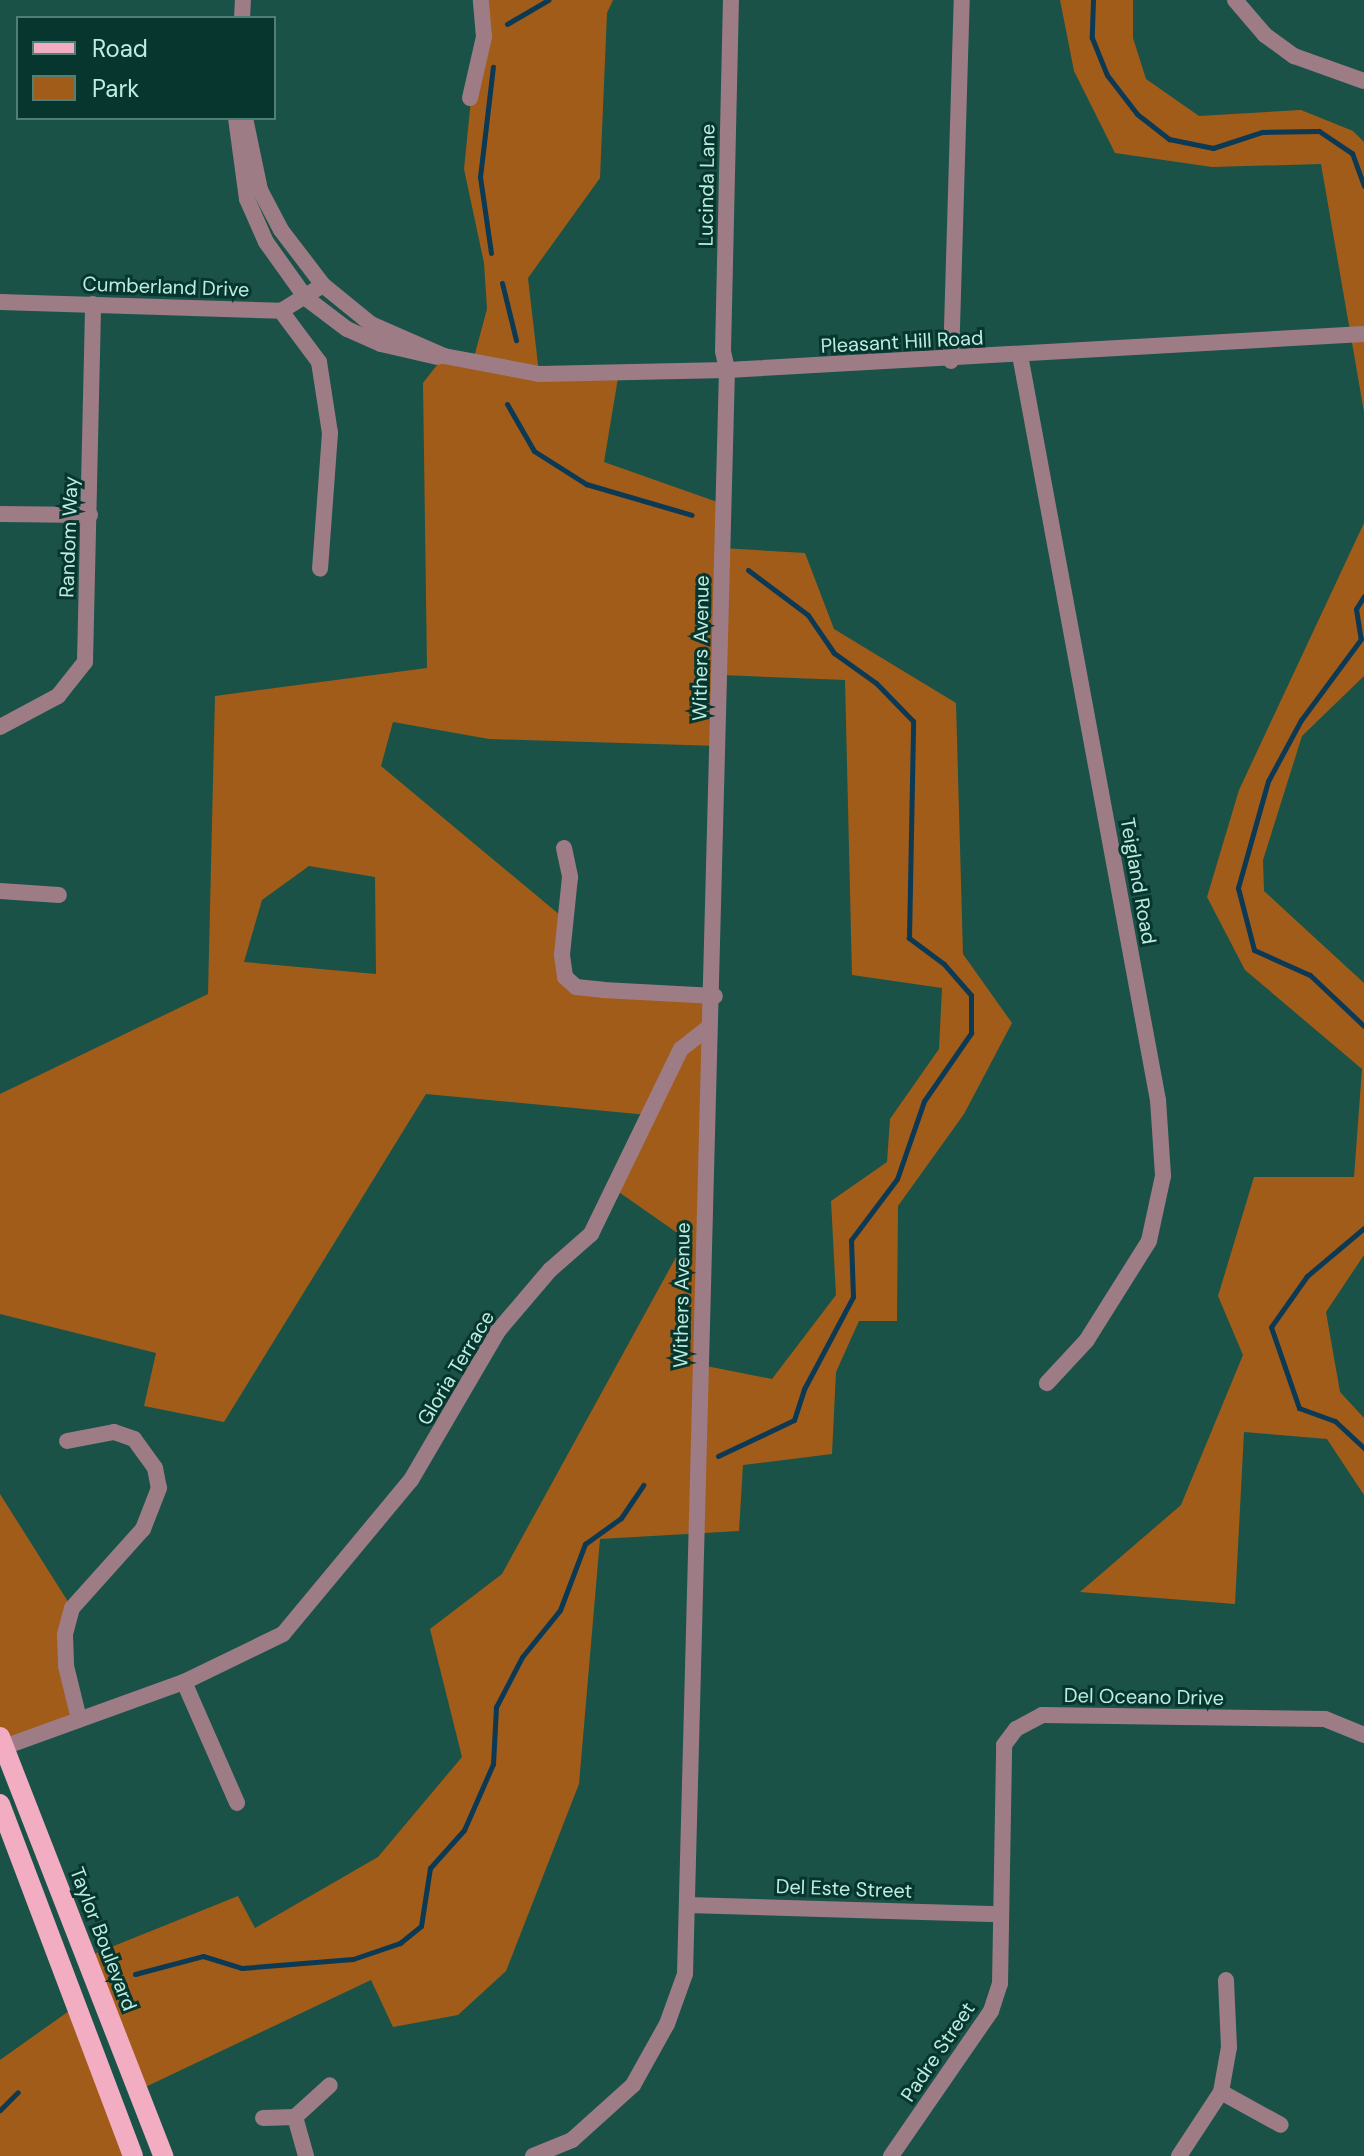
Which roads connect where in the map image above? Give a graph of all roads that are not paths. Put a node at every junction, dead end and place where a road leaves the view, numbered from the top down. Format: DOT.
graph roads {
  1 [pos="481,0"];
  2 [pos="731,0"];
  3 [pos="962,0"];
  4 [pos="1235,0"];
  5 [pos="1364,81"];
  6 [pos="470,98"];
  7 [pos="236,120"];
  8 [pos="245,120"];
  9 [pos="323,285"];
  10 [pos="306,298"];
  11 [pos="0,302"];
  12 [pos="93,304"];
  13 [pos="281,311"];
  14 [pos="1364,334"];
  15 [pos="1020,355"];
  16 [pos="444,356"];
  17 [pos="951,361"];
  18 [pos="727,370"];
  19 [pos="0,514"];
  20 [pos="90,515"];
  21 [pos="320,569"];
  22 [pos="0,727"];
  23 [pos="564,848"];
  24 [pos="0,891"];
  25 [pos="59,895"];
  26 [pos="715,996"];
  27 [pos="709,1027"];
  28 [pos="1047,1383"];
  29 [pos="67,1441"];
  30 [pos="184,1682"];
  31 [pos="79,1719"];
  32 [pos="1364,1735"];
  33 [pos="2,1742"];
  34 [pos="237,1803"];
  35 [pos="0,1804"];
  36 [pos="687,1905"];
  37 [pos="999,1914"];
  38 [pos="1226,1980"];
  39 [pos="330,2085"];
  40 [pos="1221,2092"];
  41 [pos="295,2117"];
  42 [pos="263,2118"];
  43 [pos="1281,2125"];
  44 [pos="133,2156"];
  45 [pos="163,2156"];
  46 [pos="306,2156"];
  47 [pos="533,2156"];
  48 [pos="891,2156"];
  49 [pos="1179,2156"];
  1 -- 6 [label="street"];
  2 -- 18 [label="street, Lucinda Lane"];
  3 -- 17 [label="street"];
  4 -- 5 [label="street"];
  7 -- 10 [label="street, Pleasant Hill Road"];
  8 -- 9 [label="street, Pleasant Hill Road"];
  9 -- 10 [label="street, Cumberland Drive"];
  9 -- 16 [label="street, Pleasant Hill Road"];
  10 -- 13 [label="street, Cumberland Drive"];
  10 -- 16 [label="street, Pleasant Hill Road"];
  11 -- 12 [label="street, Cumberland Drive"];
  12 -- 13 [label="street, Cumberland Drive"];
  12 -- 20 [label="street, Random Way"];
  13 -- 21 [label="street"];
  14 -- 15 [label="street, Pleasant Hill Road"];
  15 -- 17 [label="street, Pleasant Hill Road"];
  15 -- 28 [label="street, Teigland Road"];
  16 -- 18 [label="street, Pleasant Hill Road"];
  17 -- 18 [label="street, Pleasant Hill Road"];
  18 -- 26 [label="street, Withers Avenue"];
  19 -- 20 [label="street"];
  20 -- 22 [label="street, Random Way"];
  23 -- 26 [label="street"];
  24 -- 25 [label="street"];
  26 -- 27 [label="street, Withers Avenue"];
  27 -- 30 [label="street, Gloria Terrace"];
  27 -- 36 [label="street, Withers Avenue"];
  29 -- 31 [label="street"];
  30 -- 31 [label="street, Gloria Terrace"];
  30 -- 34 [label="street"];
  31 -- 33 [label="street, Gloria Terrace"];
  32 -- 37 [label="street, Del Oceano Drive"];
  33 -- 45 [label="main road, Taylor Boulevard"];
  35 -- 44 [label="main road"];
  36 -- 37 [label="street, Del Este Street"];
  36 -- 47 [label="street, Withers Avenue"];
  37 -- 48 [label="street, Padre Street"];
  38 -- 40 [label="street"];
  39 -- 41 [label="street"];
  40 -- 43 [label="street"];
  40 -- 49 [label="street"];
  41 -- 42 [label="street"];
  41 -- 46 [label="street"];
}
